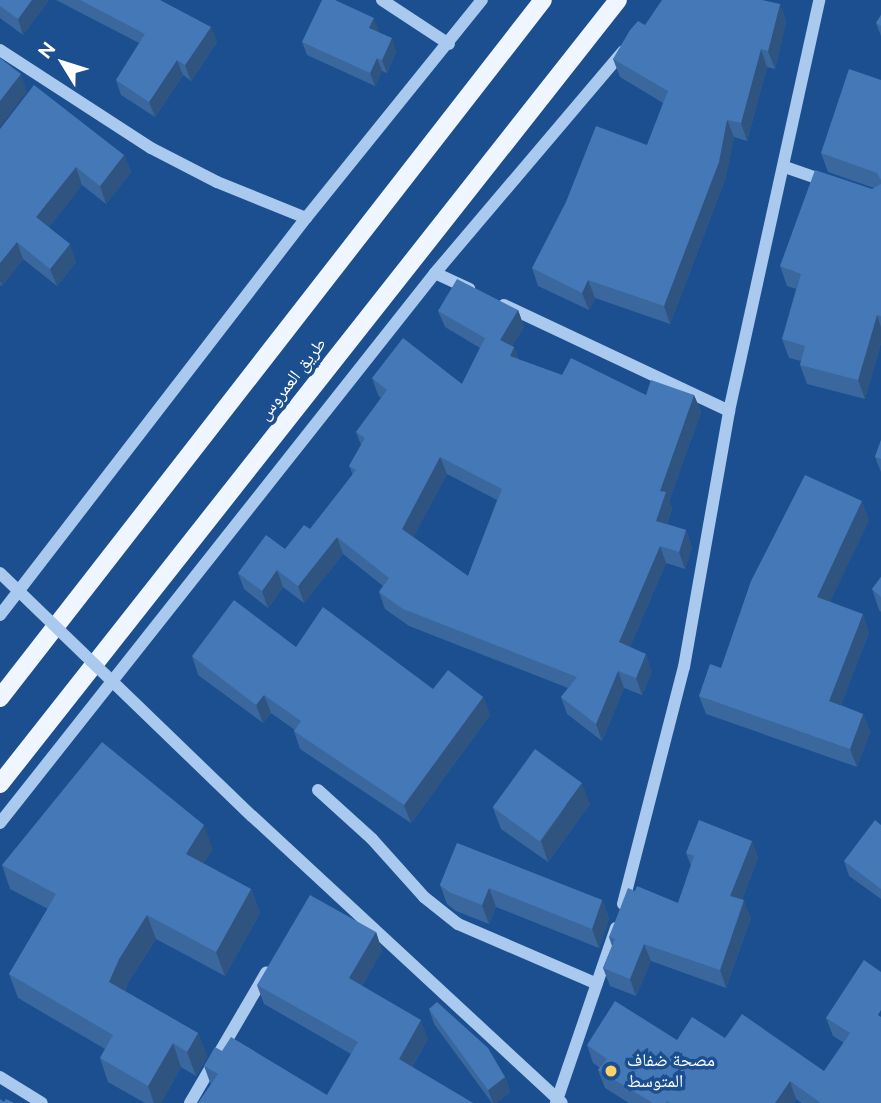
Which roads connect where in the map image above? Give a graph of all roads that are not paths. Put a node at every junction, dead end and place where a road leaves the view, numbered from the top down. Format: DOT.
graph roads {
  1 [pos="382,0"];
  2 [pos="482,0"];
  3 [pos="544,0"];
  4 [pos="618,0"];
  5 [pos="819,0"];
  6 [pos="631,42"];
  7 [pos="449,44"];
  8 [pos="0,50"];
  9 [pos="785,167"];
  10 [pos="845,188"];
  11 [pos="306,218"];
  12 [pos="436,273"];
  13 [pos="729,411"];
  14 [pos="0,573"];
  15 [pos="0,615"];
  16 [pos="0,698"];
  17 [pos="0,784"];
  18 [pos="318,790"];
  19 [pos="0,823"];
  20 [pos="274,961"];
  21 [pos="597,984"];
  22 [pos="0,1077"];
  23 [pos="559,1102"];
  24 [pos="42,1103"];
  25 [pos="190,1103"];
  1 -- 7 [label="street"];
  2 -- 7 [label="street"];
  3 -- 16 [label="main road, طريق العمروس"];
  4 -- 17 [label="main road, طريق العمروس"];
  5 -- 9 [label="street"];
  6 -- 12 [label="street"];
  7 -- 11 [label="street"];
  8 -- 11 [label="street"];
  9 -- 10 [label="street"];
  9 -- 13 [label="street"];
  11 -- 15 [label="street"];
  12 -- 13 [label="street"];
  12 -- 19 [label="street"];
  13 -- 21 [label="street"];
  14 -- 23 [label="street, bridge"];
  18 -- 21 [label="street"];
  20 -- 25 [label="street"];
  21 -- 23 [label="street"];
  22 -- 24 [label="street"];
}
